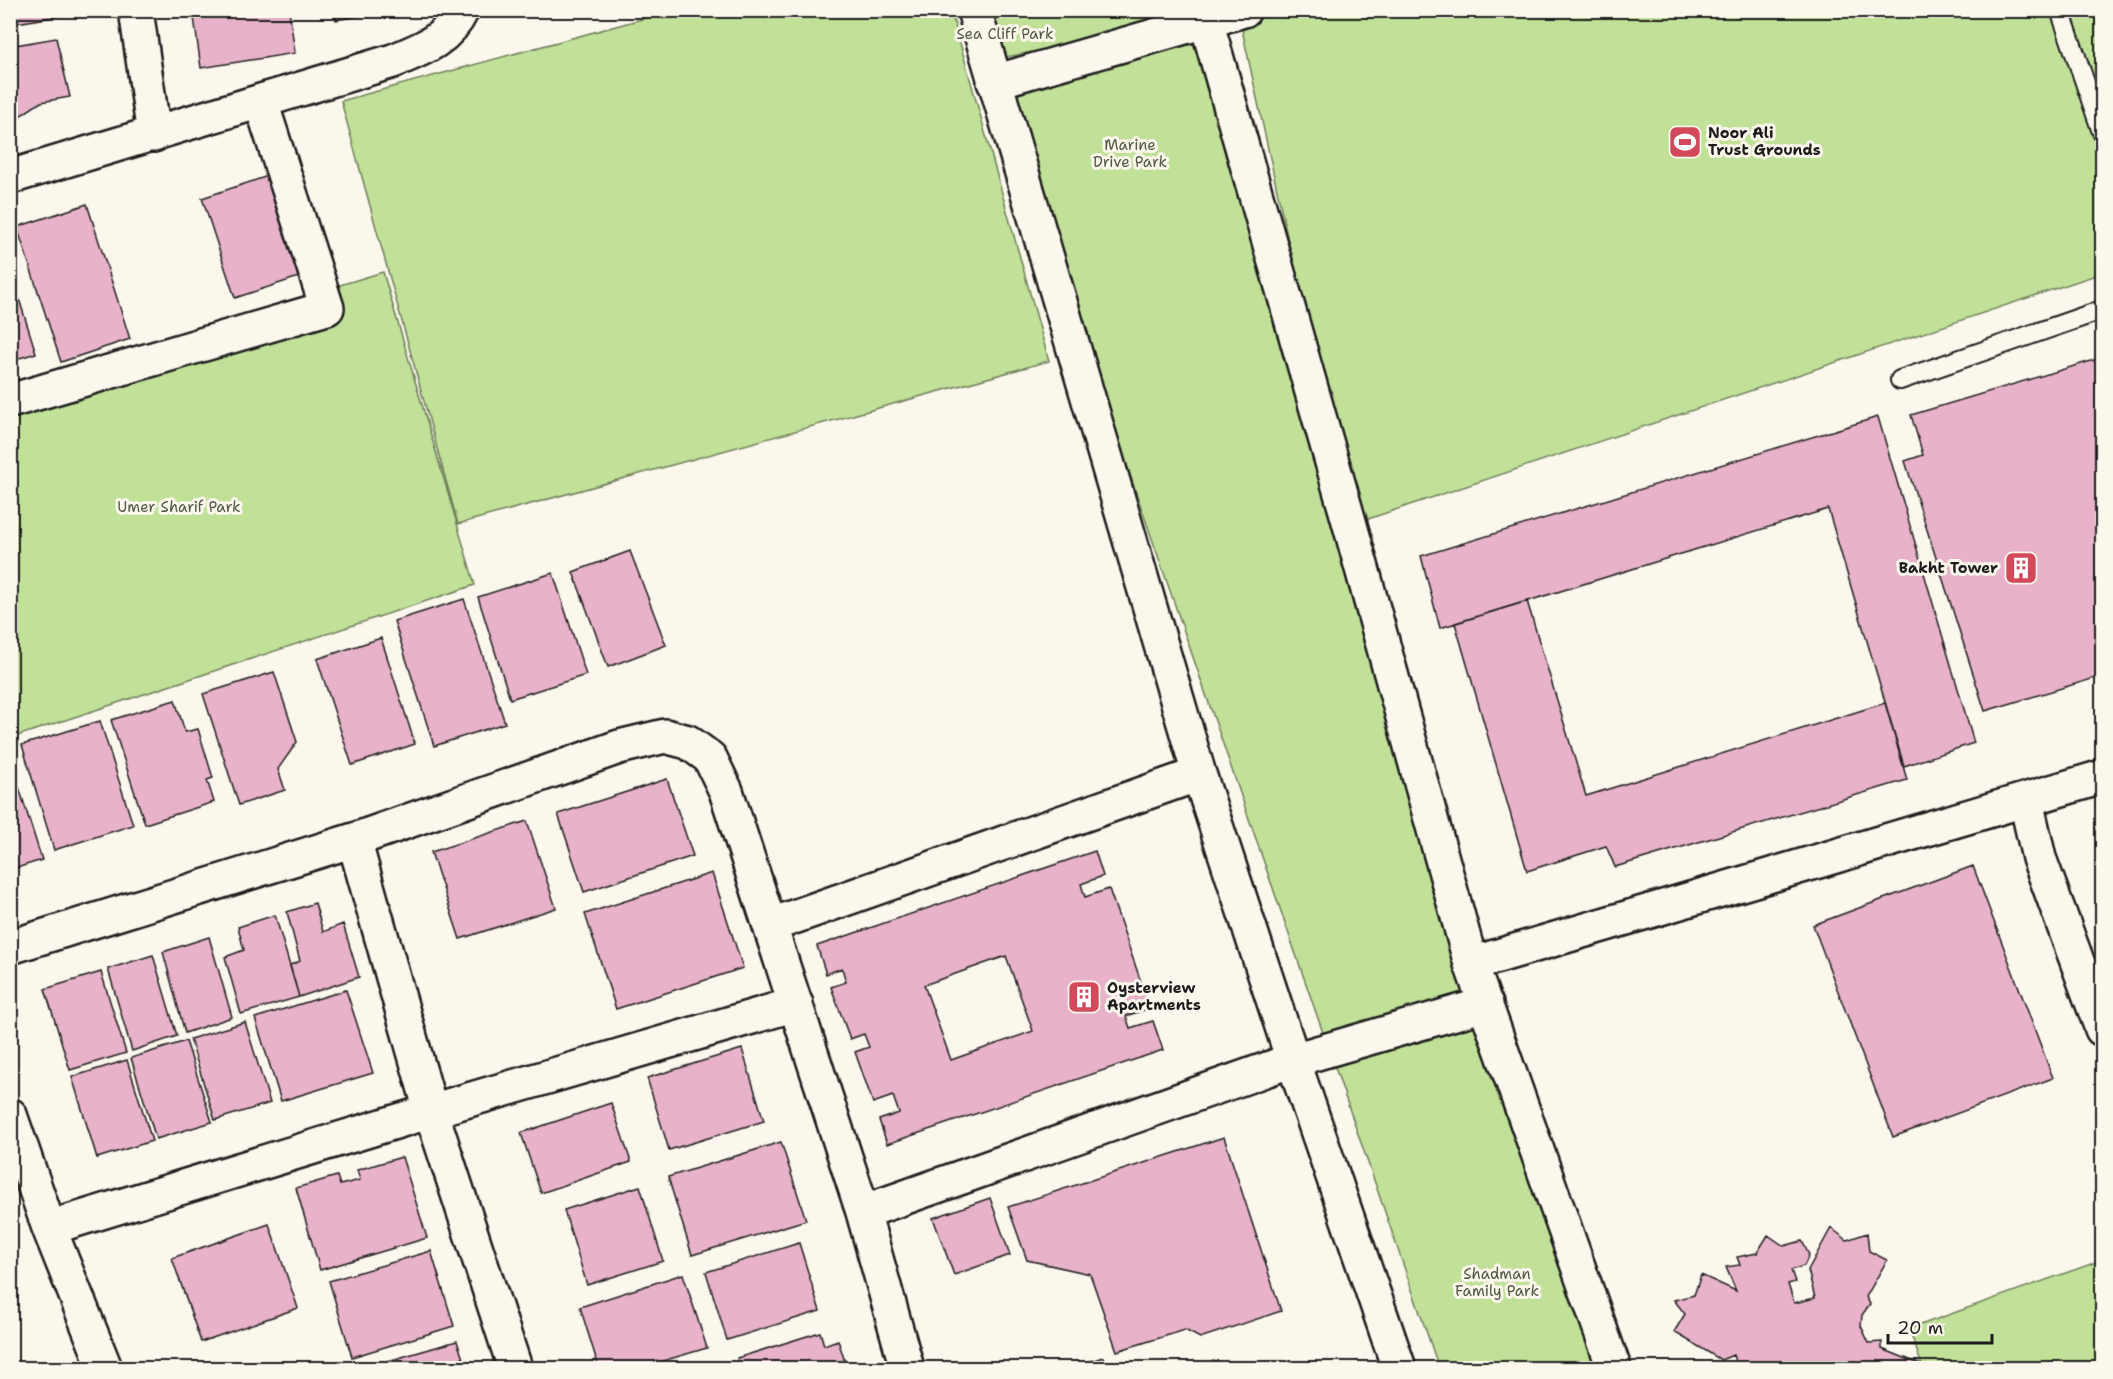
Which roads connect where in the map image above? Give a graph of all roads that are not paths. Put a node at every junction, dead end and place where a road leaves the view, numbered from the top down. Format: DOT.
graph roads {
  1 [pos="135,10"];
  2 [pos="462,10"];
  3 [pos="974,10"];
  4 [pos="1244,10"];
  5 [pos="2060,10"];
  6 [pos="1205,16"];
  7 [pos="994,82"];
  8 [pos="261,102"];
  9 [pos="2103,132"];
  10 [pos="154,135"];
  11 [pos="10,177"];
  12 [pos="2103,310"];
  13 [pos="1900,380"];
  14 [pos="10,401"];
  15 [pos="1199,774"];
  16 [pos="2103,777"];
  17 [pos="2026,801"];
  18 [pos="354,840"];
  19 [pos="771,925"];
  20 [pos="10,947"];
  21 [pos="1471,964"];
  22 [pos="796,1004"];
  23 [pos="1486,1004"];
  24 [pos="2103,1029"];
  25 [pos="1293,1060"];
  26 [pos="431,1111"];
  27 [pos="10,1115"];
  28 [pos="863,1212"];
  29 [pos="49,1228"];
  30 [pos="105,1368"];
  31 [pos="514,1368"];
  32 [pos="907,1368"];
  33 [pos="1399,1368"];
  34 [pos="1614,1368"];
  1 -- 10 [label="street"];
  2 -- 8 [label="street"];
  3 -- 7 [label="street"];
  4 -- 6 [label="street"];
  5 -- 9 [label="lane"];
  6 -- 7 [label="street"];
  6 -- 21 [label="street"];
  7 -- 15 [label="street"];
  8 -- 10 [label="street"];
  8 -- 14 [label="street"];
  10 -- 11 [label="street"];
  12 -- 13 [label="lane"];
  15 -- 19 [label="street"];
  15 -- 25 [label="street"];
  16 -- 17 [label="street"];
  17 -- 21 [label="street"];
  17 -- 24 [label="street"];
  18 -- 19 [label="street"];
  18 -- 20 [label="street"];
  18 -- 26 [label="street"];
  19 -- 22 [label="street"];
  21 -- 23 [label="street"];
  22 -- 26 [label="street"];
  22 -- 28 [label="street"];
  23 -- 25 [label="street"];
  23 -- 34 [label="street"];
  25 -- 28 [label="street"];
  25 -- 33 [label="street"];
  26 -- 29 [label="street"];
  26 -- 31 [label="street"];
  27 -- 29 [label="street"];
  28 -- 32 [label="street"];
  29 -- 30 [label="street"];
}
